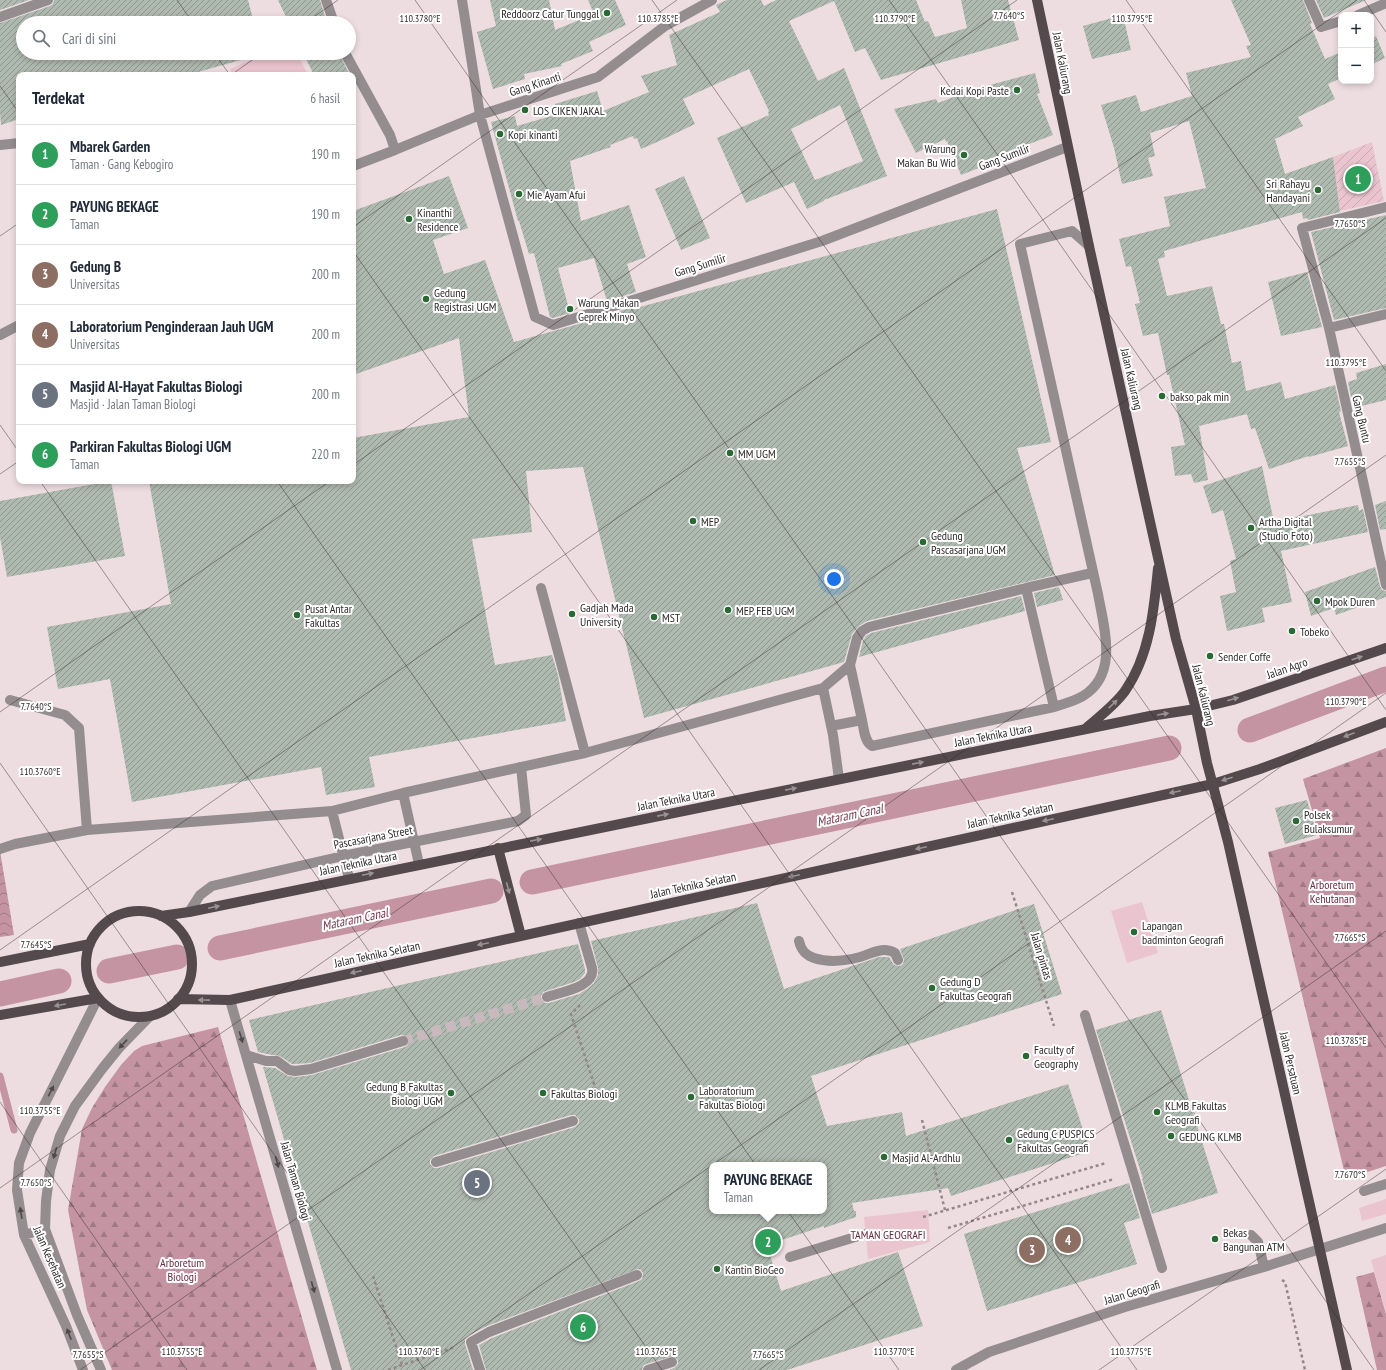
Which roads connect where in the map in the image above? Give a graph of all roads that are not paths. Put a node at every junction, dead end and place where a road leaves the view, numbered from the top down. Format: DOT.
graph roads {
  1 [pos="48,0"];
  2 [pos="326,0"];
  3 [pos="462,0"];
  4 [pos="712,0"];
  5 [pos="1037,0"];
  6 [pos="1309,0"];
  7 [pos="1386,4"];
  8 [pos="1366,12"];
  9 [pos="332,16"];
  10 [pos="0,17"];
  11 [pos="1338,22"];
  12 [pos="349,60"];
  13 [pos="355,72"];
  14 [pos="356,73"];
  15 [pos="480,115"];
  16 [pos="16,143"];
  17 [pos="0,145"];
  18 [pos="1067,147"];
  19 [pos="395,150"];
  20 [pos="356,165"];
  21 [pos="1386,207"];
  22 [pos="1089,246"];
  23 [pos="1386,314"];
  24 [pos="16,327"];
  25 [pos="1329,328"];
  26 [pos="0,335"];
  27 [pos="1159,556"];
  28 [pos="1092,573"];
  29 [pos="1386,585"];
  30 [pos="541,588"];
  31 [pos="1026,588"];
  32 [pos="1386,648"];
  33 [pos="850,665"];
  34 [pos="823,688"];
  35 [pos="10,700"];
  36 [pos="1054,707"];
  37 [pos="1196,709"];
  38 [pos="862,720"];
  39 [pos="1386,722"];
  40 [pos="831,726"];
  41 [pos="1084,730"];
  42 [pos="584,753"];
  43 [pos="1207,763"];
  44 [pos="521,767"];
  45 [pos="839,779"];
  46 [pos="1213,784"];
  47 [pos="403,793"];
  48 [pos="332,811"];
  49 [pos="87,830"];
  50 [pos="2,848"];
  51 [pos="498,848"];
  52 [pos="343,856"];
  53 [pos="419,864"];
  54 [pos="349,878"];
  55 [pos="189,912"];
  56 [pos="162,916"];
  57 [pos="578,923"];
  58 [pos="521,936"];
  59 [pos="799,941"];
  60 [pos="90,944"];
  61 [pos="898,960"];
  62 [pos="0,962"];
  63 [pos="547,996"];
  64 [pos="98,998"];
  65 [pos="178,999"];
  66 [pos="230,1000"];
  67 [pos="0,1015"];
  68 [pos="1085,1015"];
  69 [pos="150,1016"];
  70 [pos="403,1041"];
  71 [pos="246,1055"];
  72 [pos="573,1121"];
  73 [pos="436,1162"];
  74 [pos="1386,1184"];
  75 [pos="1364,1192"];
  76 [pos="1386,1228"];
  77 [pos="45,1229"];
  78 [pos="865,1234"];
  79 [pos="24,1235"];
  80 [pos="1251,1235"];
  81 [pos="1320,1249"];
  82 [pos="790,1257"];
  83 [pos="1264,1267"];
  84 [pos="1162,1268"];
  85 [pos="637,1275"];
  86 [pos="672,1362"];
  87 [pos="83,1370"];
  88 [pos="101,1370"];
  89 [pos="337,1370"];
  90 [pos="480,1370"];
  91 [pos="648,1370"];
  92 [pos="956,1370"];
  93 [pos="1347,1370"];
  1 -- 10 [label="street"];
  2 -- 9 [label="street"];
  3 -- 15 [label="street"];
  4 -- 15 [label="street, Gang Kinanti"];
  5 -- 18 [label="main road, Jalan Kaliurang"];
  6 -- 11 [label="street"];
  7 -- 8 [label="street"];
  12 -- 13 [label="street"];
  14 -- 19 [label="street"];
  15 -- 18 [label="street, Gang Sumilir"];
  15 -- 19 [label="street, Gang Kinanti"];
  16 -- 17 [label="street"];
  18 -- 22 [label="main road, Jalan Kaliurang"];
  19 -- 20 [label="street, Gang Kinanti"];
  21 -- 25 [label="street, Gang Buntu"];
  22 -- 27 [label="main road, Jalan Kaliurang"];
  22 -- 28 [label="street"];
  23 -- 25 [label="street"];
  24 -- 26 [label="street"];
  25 -- 29 [label="street, Gang Buntu"];
  27 -- 37 [label="main road, Jalan Kaliurang"];
  41 -- 27 [label="main road, one-way"];
  28 -- 31 [label="street"];
  28 -- 36 [label="street"];
  30 -- 42 [label="street"];
  31 -- 33 [label="street"];
  31 -- 36 [label="street"];
  37 -- 32 [label="main road, Jalan Agro, one-way"];
  33 -- 34 [label="street"];
  33 -- 38 [label="street"];
  34 -- 40 [label="street"];
  34 -- 42 [label="street"];
  35 -- 49 [label="street"];
  36 -- 38 [label="street"];
  41 -- 37 [label="main road, Jalan Teknika Utara, one-way"];
  37 -- 43 [label="main road, Jalan Kaliurang"];
  38 -- 40 [label="street"];
  39 -- 46 [label="main road, one-way"];
  40 -- 45 [label="street"];
  45 -- 41 [label="main road, Jalan Teknika Utara, one-way"];
  42 -- 44 [label="street"];
  43 -- 46 [label="main road, Jalan Persatuan"];
  44 -- 47 [label="street"];
  44 -- 52 [label="street, Pascasarjana Street, bridge"];
  51 -- 45 [label="main road, Jalan Teknika Utara, one-way"];
  46 -- 57 [label="main road, Jalan Teknika Selatan, one-way"];
  46 -- 81 [label="main road, Jalan Persatuan"];
  47 -- 48 [label="street"];
  47 -- 53 [label="street"];
  48 -- 49 [label="street"];
  48 -- 52 [label="street"];
  49 -- 50 [label="street"];
  51 -- 53 [label="main road, Jalan Teknika Utara"];
  51 -- 58 [label="main road, one-way"];
  52 -- 54 [label="street"];
  52 -- 55 [label="street, Pascasarjana Street"];
  54 -- 53 [label="main road, Jalan Teknika Utara, one-way"];
  55 -- 54 [label="main road, Jalan Teknika Utara, one-way"];
  55 -- 56 [label="main road, Jalan Teknika Utara"];
  56 -- 60 [label="main road"];
  56 -- 65 [label="main road"];
  57 -- 58 [label="main road, Jalan Teknika Selatan"];
  57 -- 63 [label="street"];
  58 -- 66 [label="main road, Jalan Teknika Selatan, one-way"];
  59 -- 61 [label="street"];
  60 -- 62 [label="main road"];
  60 -- 64 [label="main road"];
  64 -- 67 [label="main road, one-way"];
  64 -- 69 [label="main road"];
  79 -- 64 [label="street, Jalan Kesehatan, one-way"];
  66 -- 65 [label="main road, Jalan Teknika Selatan, one-way"];
  65 -- 69 [label="main road"];
  66 -- 71 [label="street, Jalan Taman Biologi, one-way"];
  68 -- 84 [label="street"];
  69 -- 77 [label="street, Jalan Kesehatan, one-way"];
  70 -- 71 [label="street"];
  71 -- 89 [label="street, Jalan Taman Biologi, one-way"];
  72 -- 73 [label="street"];
  74 -- 75 [label="street"];
  76 -- 81 [label="street, Jalan Geografi"];
  77 -- 79 [label="street"];
  77 -- 88 [label="street, Jalan Kesehatan"];
  78 -- 82 [label="street"];
  87 -- 79 [label="street, Jalan Kesehatan, one-way"];
  80 -- 83 [label="street"];
  81 -- 83 [label="street, Jalan Geografi"];
  81 -- 93 [label="main road, Jalan Persatuan"];
  83 -- 92 [label="street, Jalan Geografi"];
  85 -- 90 [label="street"];
  86 -- 91 [label="street"];
}
